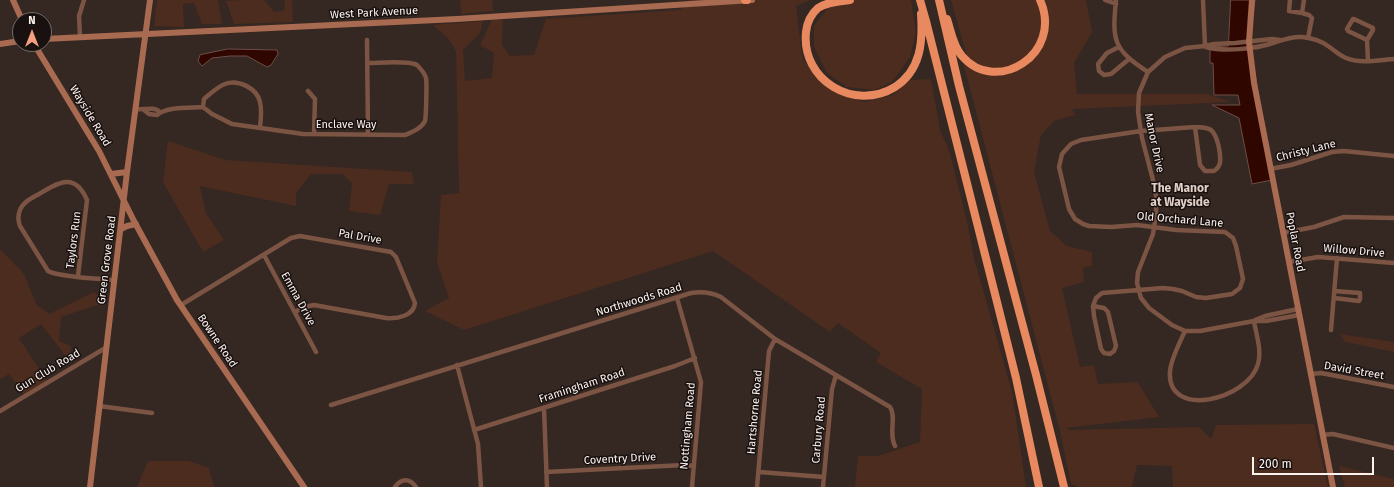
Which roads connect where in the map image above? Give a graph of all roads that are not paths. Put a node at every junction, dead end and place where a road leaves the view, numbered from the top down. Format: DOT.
graph roads {
  1 [pos="14,0"];
  2 [pos="84,0"];
  3 [pos="150,0"];
  4 [pos="746,0"];
  5 [pos="752,0"];
  6 [pos="850,0"];
  7 [pos="939,0"];
  8 [pos="1040,0"];
  9 [pos="1105,0"];
  10 [pos="1204,0"];
  11 [pos="1252,0"];
  12 [pos="1290,0"];
  13 [pos="1304,0"];
  14 [pos="920,1"];
  15 [pos="682,2"];
  16 [pos="1116,2"];
  17 [pos="19,12"];
  18 [pos="1302,13"];
  19 [pos="145,35"];
  20 [pos="80,37"];
  21 [pos="1308,38"];
  22 [pos="52,39"];
  23 [pos="367,40"];
  24 [pos="1367,40"];
  25 [pos="12,42"];
  26 [pos="0,44"];
  27 [pos="1249,44"];
  28 [pos="1204,46"];
  29 [pos="1119,47"];
  30 [pos="39,52"];
  31 [pos="1129,59"];
  32 [pos="1394,59"];
  33 [pos="1368,61"];
  34 [pos="368,63"];
  35 [pos="1148,72"];
  36 [pos="308,91"];
  37 [pos="203,107"];
  38 [pos="136,108"];
  39 [pos="1195,126"];
  40 [pos="260,127"];
  41 [pos="1141,131"];
  42 [pos="314,134"];
  43 [pos="368,134"];
  44 [pos="1394,156"];
  45 [pos="1270,170"];
  46 [pos="127,172"];
  47 [pos="111,174"];
  48 [pos="124,200"];
  49 [pos="1394,218"];
  50 [pos="136,224"];
  51 [pos="1154,227"];
  52 [pos="121,229"];
  53 [pos="1283,233"];
  54 [pos="264,255"];
  55 [pos="1338,258"];
  56 [pos="1289,262"];
  57 [pos="1394,263"];
  58 [pos="78,276"];
  59 [pos="115,280"];
  60 [pos="1138,290"];
  61 [pos="1334,291"];
  62 [pos="677,298"];
  63 [pos="1334,298"];
  64 [pos="181,305"];
  65 [pos="1093,306"];
  66 [pos="295,312"];
  67 [pos="1298,312"];
  68 [pos="1254,321"];
  69 [pos="1331,330"];
  70 [pos="1185,331"];
  71 [pos="775,339"];
  72 [pos="107,347"];
  73 [pos="316,352"];
  74 [pos="695,358"];
  75 [pos="456,365"];
  76 [pos="1311,374"];
  77 [pos="836,375"];
  78 [pos="1394,387"];
  79 [pos="331,405"];
  80 [pos="99,406"];
  81 [pos="544,408"];
  82 [pos="0,411"];
  83 [pos="152,413"];
  84 [pos="474,430"];
  85 [pos="1322,435"];
  86 [pos="895,446"];
  87 [pos="1394,448"];
  88 [pos="694,466"];
  89 [pos="546,472"];
  90 [pos="759,472"];
  91 [pos="824,477"];
  92 [pos="90,487"];
  93 [pos="304,487"];
  94 [pos="395,487"];
  95 [pos="416,487"];
  96 [pos="482,487"];
  97 [pos="547,487"];
  98 [pos="692,487"];
  99 [pos="758,487"];
  100 [pos="823,487"];
  101 [pos="1039,487"];
  102 [pos="1064,487"];
  103 [pos="1333,487"];
  1 -- 17 [label="street"];
  2 -- 20 [label="street"];
  3 -- 19 [label="street, Green Grove Road"];
  4 -- 5 [label="street, West Park Avenue"];
  4 -- 15 [label="street, West Park Avenue"];
  6 -- 14 [label="highway"];
  7 -- 8 [label="highway"];
  7 -- 102 [label="highway"];
  9 -- 16 [label="street"];
  10 -- 28 [label="street"];
  11 -- 27 [label="street, Poplar Road"];
  12 -- 18 [label="street"];
  13 -- 18 [label="street"];
  14 -- 101 [label="highway"];
  15 -- 19 [label="street, West Park Avenue"];
  16 -- 29 [label="street"];
  18 -- 21 [label="street"];
  19 -- 20 [label="street, West Park Avenue"];
  19 -- 38 [label="street, Green Grove Road"];
  20 -- 22 [label="street, West Park Avenue"];
  21 -- 27 [label="street, Manor Drive"];
  21 -- 33 [label="street"];
  23 -- 34 [label="street"];
  24 -- 24 [label="street"];
  24 -- 33 [label="street"];
  25 -- 26 [label="street"];
  27 -- 28 [label="street, Manor Drive"];
  27 -- 45 [label="street, Poplar Road"];
  28 -- 35 [label="street, Manor Drive"];
  29 -- 31 [label="street"];
  29 -- 31 [label="street"];
  30 -- 47 [label="street, Wayside Road"];
  31 -- 35 [label="street"];
  32 -- 33 [label="street"];
  34 -- 43 [label="street"];
  34 -- 43 [label="street, Enclave Way"];
  35 -- 41 [label="street, Manor Drive"];
  36 -- 42 [label="street"];
  37 -- 38 [label="street"];
  37 -- 40 [label="street, Enclave Way"];
  37 -- 40 [label="street"];
  38 -- 46 [label="street, Green Grove Road"];
  39 -- 39 [label="street, Old Orchard Lane"];
  39 -- 41 [label="street, Old Orchard Lane"];
  40 -- 42 [label="street, Enclave Way"];
  41 -- 51 [label="street, Manor Drive"];
  41 -- 51 [label="street, Old Orchard Lane"];
  42 -- 43 [label="street, Enclave Way"];
  44 -- 45 [label="street, Christy Lane"];
  45 -- 53 [label="street, Poplar Road"];
  46 -- 47 [label="street"];
  46 -- 48 [label="street, Green Grove Road"];
  47 -- 48 [label="street, Wayside Road"];
  48 -- 50 [label="street, Bowne Road"];
  48 -- 52 [label="street, Green Grove Road"];
  49 -- 53 [label="street"];
  50 -- 52 [label="street"];
  50 -- 64 [label="street, Bowne Road"];
  51 -- 60 [label="street, Manor Drive"];
  51 -- 60 [label="street, Old Orchard Lane"];
  52 -- 59 [label="street, Green Grove Road"];
  53 -- 56 [label="street, Poplar Road"];
  54 -- 64 [label="street, Pal Drive"];
  54 -- 66 [label="street, Emma Drive"];
  54 -- 66 [label="street, Pal Drive"];
  55 -- 56 [label="street, Willow Drive"];
  55 -- 57 [label="street, Willow Drive"];
  55 -- 61 [label="street"];
  56 -- 67 [label="street, Poplar Road"];
  58 -- 58 [label="street, Taylors Run"];
  58 -- 59 [label="street, Taylors Run"];
  59 -- 72 [label="street, Green Grove Road"];
  60 -- 65 [label="street, Old Orchard Lane"];
  60 -- 70 [label="street"];
  61 -- 63 [label="street"];
  61 -- 63 [label="street"];
  62 -- 71 [label="street, Northwoods Road"];
  62 -- 74 [label="street, Nottingham Road"];
  62 -- 75 [label="street, Northwoods Road"];
  63 -- 69 [label="street"];
  64 -- 93 [label="street, Bowne Road"];
  65 -- 65 [label="street"];
  66 -- 73 [label="street, Emma Drive"];
  67 -- 68 [label="street"];
  67 -- 76 [label="street, Poplar Road"];
  68 -- 70 [label="street"];
  68 -- 70 [label="street"];
  71 -- 77 [label="street, Northwoods Road"];
  71 -- 90 [label="street, Hartshorne Road"];
  72 -- 80 [label="street, Green Grove Road"];
  72 -- 82 [label="street, Gun Club Road"];
  74 -- 81 [label="street, Framingham Road"];
  74 -- 88 [label="street, Nottingham Road"];
  75 -- 79 [label="street, Northwoods Road"];
  75 -- 84 [label="street"];
  76 -- 78 [label="street, David Street"];
  76 -- 85 [label="street, Poplar Road"];
  77 -- 86 [label="street, Northwoods Road"];
  77 -- 91 [label="street, Carbury Road"];
  80 -- 83 [label="street"];
  80 -- 92 [label="street, Green Grove Road"];
  81 -- 84 [label="street, Framingham Road"];
  81 -- 89 [label="street"];
  84 -- 96 [label="street"];
  85 -- 87 [label="street"];
  85 -- 103 [label="street, Poplar Road"];
  88 -- 89 [label="street, Coventry Drive"];
  88 -- 98 [label="street, Nottingham Road"];
  89 -- 97 [label="street"];
  90 -- 91 [label="street"];
  90 -- 99 [label="street, Hartshorne Road"];
  91 -- 100 [label="street, Carbury Road"];
  94 -- 95 [label="street"];
}
